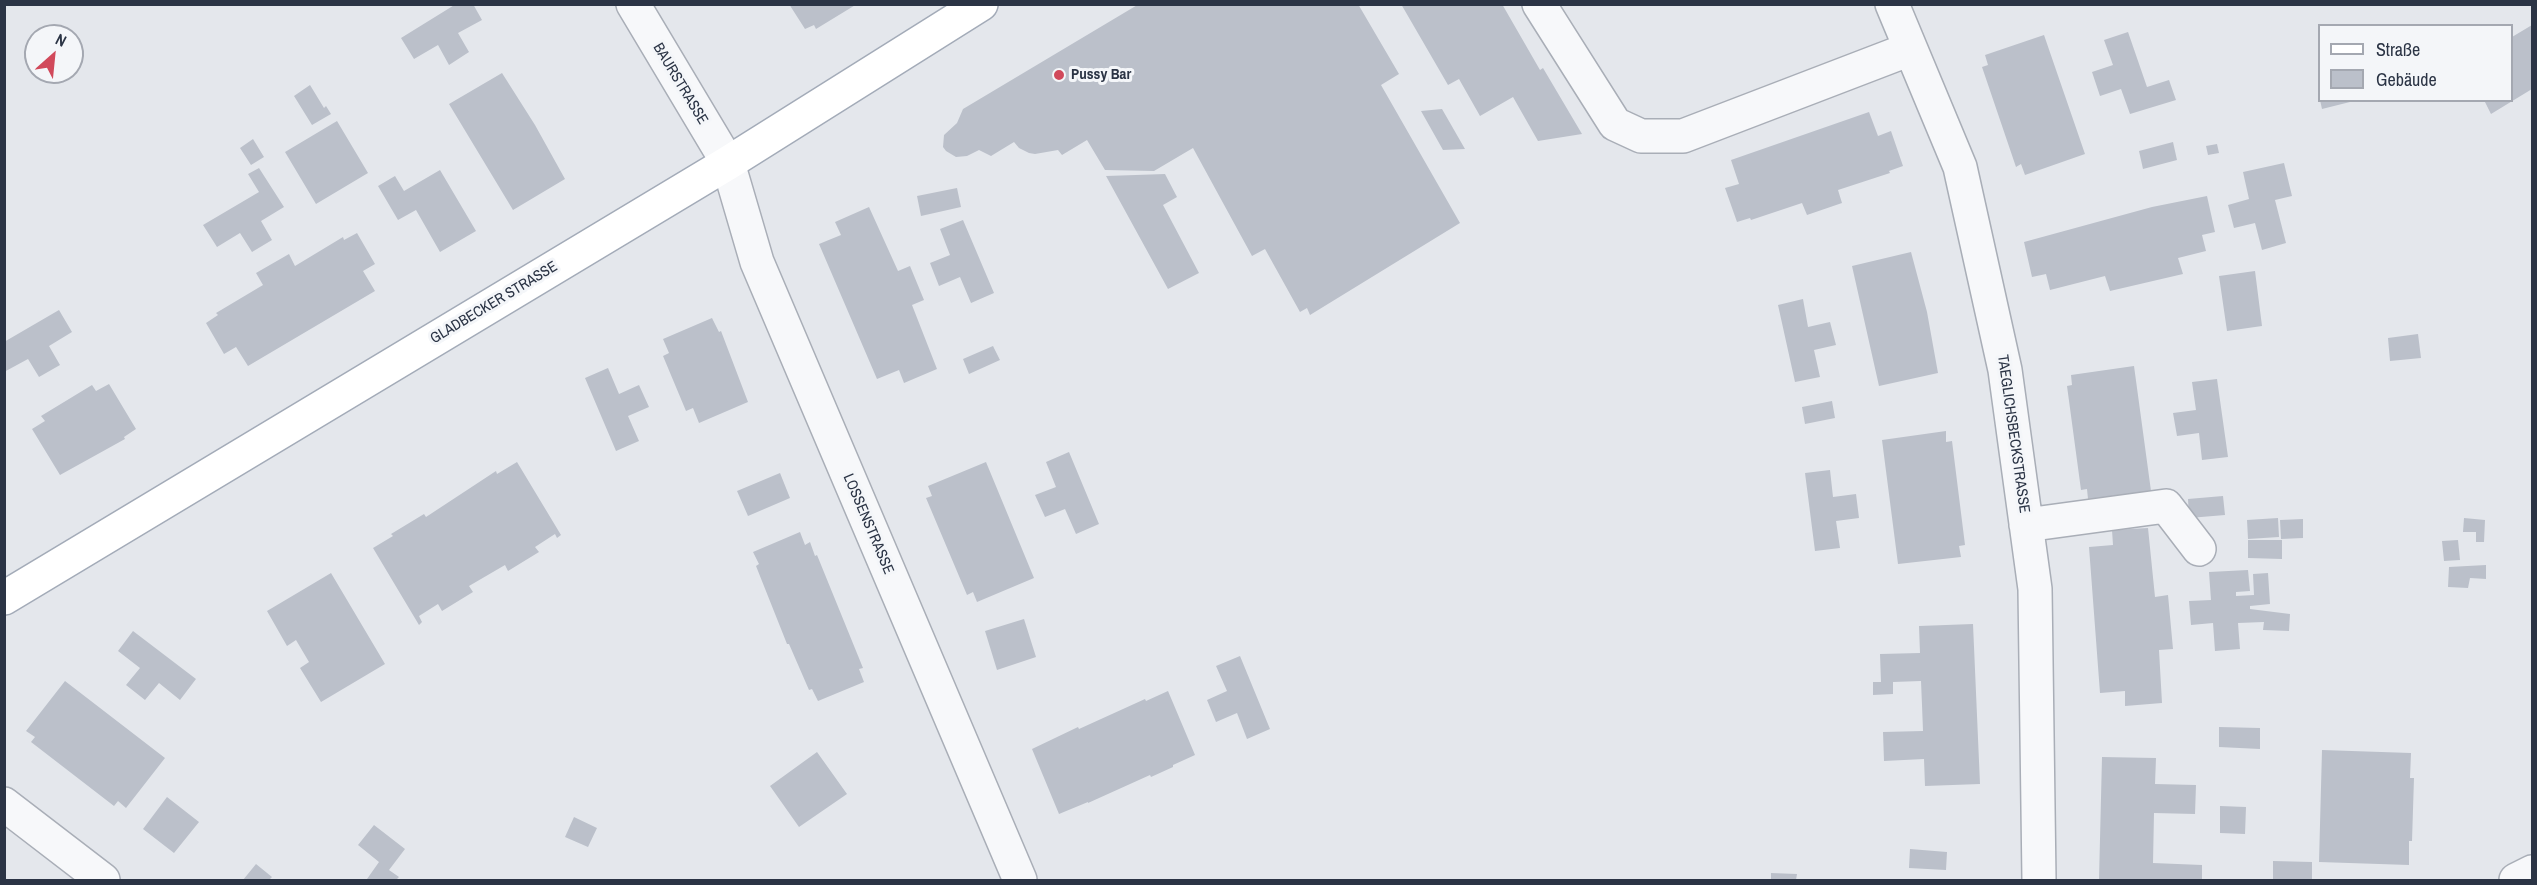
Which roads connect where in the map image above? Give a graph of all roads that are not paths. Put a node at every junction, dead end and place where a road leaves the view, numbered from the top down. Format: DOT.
graph roads {
  1 [pos="633,4"];
  2 [pos="981,4"];
  3 [pos="1539,4"];
  4 [pos="1892,4"];
  5 [pos="1910,49"];
  6 [pos="728,163"];
  7 [pos="2026,525"];
  8 [pos="2199,549"];
  9 [pos="4,598"];
  10 [pos="4,804"];
  11 [pos="2532,872"];
  12 [pos="103,880"];
  13 [pos="1020,880"];
  14 [pos="2039,880"];
  15 [pos="2516,880"];
  1 -- 6 [label="street, BAURSTRASSE"];
  2 -- 6 [label="main road, GLADBECKER STRASSE"];
  3 -- 5 [label="street"];
  4 -- 5 [label="street, TAEGLICHSBECKSTRASSE"];
  5 -- 7 [label="street, TAEGLICHSBECKSTRASSE"];
  6 -- 9 [label="main road, GLADBECKER STRASSE"];
  6 -- 13 [label="street, LOSSENSTRASSE"];
  7 -- 8 [label="street"];
  7 -- 14 [label="street, TAEGLICHSBECKSTRASSE"];
  10 -- 12 [label="street"];
  11 -- 15 [label="street"];
}
